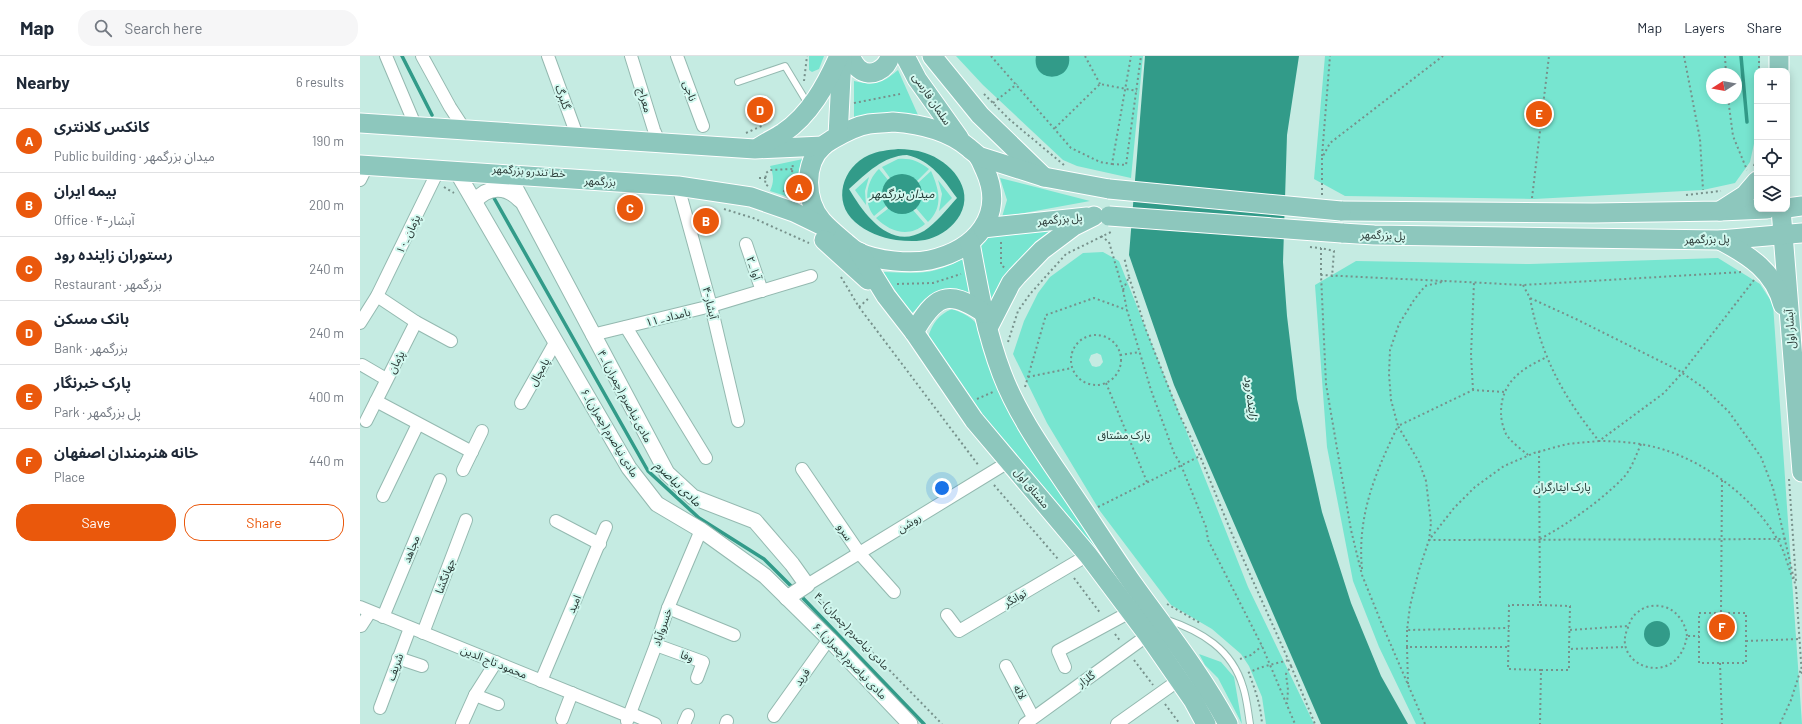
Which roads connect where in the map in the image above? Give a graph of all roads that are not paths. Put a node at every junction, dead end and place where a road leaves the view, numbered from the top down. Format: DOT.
graph roads {
  1 [pos="386,56"];
  2 [pos="422,56"];
  3 [pos="548,56"];
  4 [pos="631,56"];
  5 [pos="677,56"];
  6 [pos="839,56"];
  7 [pos="842,56"];
  8 [pos="850,56"];
  9 [pos="890,56"];
  10 [pos="905,56"];
  11 [pos="932,56"];
  12 [pos="1779,56"];
  13 [pos="1779,68"];
  14 [pos="738,82"];
  15 [pos="810,108"];
  16 [pos="360,123"];
  17 [pos="703,126"];
  18 [pos="416,127"];
  19 [pos="465,130"];
  20 [pos="578,138"];
  21 [pos="830,141"];
  22 [pos="961,141"];
  23 [pos="660,144"];
  24 [pos="716,154"];
  25 [pos="776,154"];
  26 [pos="978,156"];
  27 [pos="362,167"];
  28 [pos="443,175"];
  29 [pos="509,176"];
  30 [pos="1044,177"];
  31 [pos="1754,179"];
  32 [pos="678,186"];
  33 [pos="472,196"];
  34 [pos="521,201"];
  35 [pos="790,202"];
  36 [pos="1802,206"];
  37 [pos="1790,208"];
  38 [pos="1754,210"];
  39 [pos="1720,211"];
  40 [pos="1781,212"];
  41 [pos="1106,221"];
  42 [pos="832,231"];
  43 [pos="1802,233"];
  44 [pos="1783,234"];
  45 [pos="977,239"];
  46 [pos="1720,240"];
  47 [pos="746,244"];
  48 [pos="859,252"];
  49 [pos="811,276"];
  50 [pos="762,291"];
  51 [pos="884,293"];
  52 [pos="377,296"];
  53 [pos="711,306"];
  54 [pos="416,322"];
  55 [pos="986,322"];
  56 [pos="360,323"];
  57 [pos="626,328"];
  58 [pos="914,332"];
  59 [pos="1790,332"];
  60 [pos="592,335"];
  61 [pos="451,341"];
  62 [pos="556,341"];
  63 [pos="362,365"];
  64 [pos="386,380"];
  65 [pos="376,401"];
  66 [pos="521,403"];
  67 [pos="366,421"];
  68 [pos="738,421"];
  69 [pos="418,424"];
  70 [pos="482,432"];
  71 [pos="1801,451"];
  72 [pos="472,452"];
  73 [pos="706,458"];
  74 [pos="1010,461"];
  75 [pos="802,469"];
  76 [pos="463,470"];
  77 [pos="1802,472"];
  78 [pos="440,480"];
  79 [pos="383,496"];
  80 [pos="466,520"];
  81 [pos="556,521"];
  82 [pos="606,527"];
  83 [pos="701,530"];
  84 [pos="600,544"];
  85 [pos="860,554"];
  86 [pos="1088,555"];
  87 [pos="807,585"];
  88 [pos="894,592"];
  89 [pos="787,598"];
  90 [pos="668,608"];
  91 [pos="365,610"];
  92 [pos="1162,610"];
  93 [pos="1130,612"];
  94 [pos="947,616"];
  95 [pos="384,617"];
  96 [pos="361,626"];
  97 [pos="410,628"];
  98 [pos="423,633"];
  99 [pos="734,635"];
  100 [pos="1148,635"];
  101 [pos="829,639"];
  102 [pos="656,645"];
  103 [pos="398,658"];
  104 [pos="496,662"];
  105 [pos="422,666"];
  106 [pos="1006,666"];
  107 [pos="1065,667"];
  108 [pos="697,678"];
  109 [pos="1179,680"];
  110 [pos="541,681"];
  111 [pos="572,693"];
  112 [pos="475,696"];
  113 [pos="498,704"];
  114 [pos="380,708"];
  115 [pos="774,716"];
  116 [pos="562,719"];
  117 [pos="627,720"];
  118 [pos="1029,721"];
  119 [pos="462,724"];
  120 [pos="655,724"];
  121 [pos="910,724"];
  122 [pos="1117,724"];
  123 [pos="1206,724"];
  124 [pos="1228,724"];
  125 [pos="1250,724"];
  1 -- 18 [label="street"];
  2 -- 19 [label="street"];
  3 -- 20 [label="street, گلبرگ"];
  4 -- 23 [label="street, معراج"];
  5 -- 17 [label="street, ناجی"];
  6 -- 15 [label="main road"];
  7 -- 21 [label="main road"];
  8 -- 9 [label="main road"];
  10 -- 22 [label="main road, سلمان فارسی"];
  11 -- 30 [label="main road"];
  12 -- 13 [label="main road"];
  14 -- 15 [label="lane"];
  15 -- 25 [label="main road"];
  16 -- 18 [label="main road"];
  18 -- 19 [label="main road"];
  19 -- 20 [label="main road"];
  20 -- 23 [label="main road"];
  21 -- 22 [label="main road"];
  21 -- 25 [label="main road"];
  21 -- 42 [label="main road"];
  22 -- 26 [label="main road"];
  23 -- 25 [label="main road"];
  24 -- 25 [label="lane"];
  26 -- 30 [label="main road, پل بزرگمهر"];
  26 -- 45 [label="main road"];
  27 -- 28 [label="main road, بزرگمهر"];
  27 -- 35 [label="lane, خط تندرو بزرگمهر"];
  28 -- 29 [label="main road, بزرگمهر"];
  28 -- 33 [label="street, ۶_مادی نیاصرم (چمران)"];
  28 -- 52 [label="street, ۱۰_پژمان"];
  29 -- 32 [label="main road, بزرگمهر"];
  29 -- 34 [label="street, ۴_ مادی نیاصرم (چمران)"];
  30 -- 39 [label="main road, پل بزرگمهر, bridge"];
  31 -- 39 [label="main road"];
  32 -- 35 [label="main road, بزرگمهر"];
  32 -- 53 [label="street, ۴-آبشار"];
  33 -- 34 [label="street"];
  33 -- 62 [label="street, ۶_مادی نیاصرم (چمران)"];
  34 -- 60 [label="street, ۴_ مادی نیاصرم (چمران)"];
  35 -- 42 [label="main road, بزرگمهر"];
  35 -- 51 [label="main road"];
  36 -- 37 [label="main road"];
  38 -- 39 [label="main road, پل بزرگمهر"];
  40 -- 44 [label="main road, آبشار اول"];
  41 -- 45 [label="main road, پل بزرگمهر"];
  41 -- 46 [label="main road, پل بزرگمهر, bridge"];
  41 -- 55 [label="main road"];
  42 -- 48 [label="main road"];
  43 -- 44 [label="main road, پل بزرگمهر"];
  44 -- 46 [label="main road, پل بزرگمهر"];
  44 -- 59 [label="main road, آبشار اول"];
  45 -- 48 [label="main road"];
  45 -- 55 [label="main road"];
  46 -- 59 [label="main road"];
  47 -- 50 [label="street, ۲_ آوا"];
  48 -- 51 [label="main road, مشتاق اول"];
  49 -- 50 [label="street, ۱۱ _بامداد"];
  50 -- 53 [label="street, ۱۱ _بامداد"];
  51 -- 58 [label="main road, مشتاق اول"];
  52 -- 54 [label="street"];
  52 -- 56 [label="street, ۱۰_پژمان"];
  53 -- 57 [label="street, ۱۱ _بامداد"];
  53 -- 68 [label="street, ۴-آبشار"];
  54 -- 61 [label="street"];
  54 -- 64 [label="street, پژمان"];
  55 -- 58 [label="main road"];
  55 -- 92 [label="main road"];
  57 -- 60 [label="street, ۱۱ _بامداد"];
  57 -- 73 [label="street"];
  58 -- 74 [label="main road, مشتاق اول"];
  59 -- 71 [label="main road, آبشار اول"];
  60 -- 87 [label="street, ۴_ مادی نیاصرم (چمران)"];
  62 -- 66 [label="street, پامچال"];
  62 -- 83 [label="street, ۶_مادی نیاصرم (چمران)"];
  63 -- 64 [label="street"];
  64 -- 65 [label="street, پژمان"];
  65 -- 67 [label="street, پژمان"];
  65 -- 69 [label="street"];
  69 -- 72 [label="street"];
  69 -- 79 [label="street"];
  70 -- 72 [label="street"];
  71 -- 77 [label="main road, آبشار اول"];
  72 -- 76 [label="street"];
  74 -- 85 [label="street, روشن"];
  74 -- 86 [label="main road, مشتاق اول"];
  75 -- 85 [label="street, سرو"];
  78 -- 95 [label="street, مجاهد"];
  80 -- 98 [label="street, جهانگشا"];
  81 -- 84 [label="street"];
  82 -- 84 [label="street, امید"];
  83 -- 89 [label="street, ۶_مادی نیاصرم (چمران)"];
  83 -- 90 [label="street, خسروآباد"];
  84 -- 110 [label="street, امید"];
  85 -- 87 [label="street, روشن"];
  85 -- 88 [label="street, سرو"];
  86 -- 93 [label="main road, مشتاق اول"];
  86 -- 94 [label="street, توانگر"];
  87 -- 89 [label="street"];
  89 -- 101 [label="street, ۶_مادی نیاصرم (چمران)"];
  90 -- 99 [label="street"];
  90 -- 102 [label="street, خسروآباد"];
  91 -- 95 [label="street, محمود تاج الدین"];
  91 -- 96 [label="street"];
  92 -- 124 [label="main road"];
  92 -- 125 [label="lane"];
  93 -- 100 [label="main road, مشتاق اول"];
  93 -- 107 [label="street"];
  95 -- 97 [label="street, محمود تاج الدین"];
  97 -- 98 [label="street, محمود تاج الدین"];
  97 -- 103 [label="street, شریف"];
  98 -- 104 [label="street, محمود تاج الدین"];
  100 -- 109 [label="main road, مشتاق اول"];
  100 -- 118 [label="street, گلزار"];
  101 -- 115 [label="street, فرید"];
  101 -- 121 [label="street, ۶_مادی نیاصرم (چمران)"];
  102 -- 108 [label="street, وفا"];
  102 -- 117 [label="street, خسروآباد"];
  103 -- 105 [label="street"];
  103 -- 114 [label="street, شریف"];
  104 -- 110 [label="street, محمود تاج الدین"];
  104 -- 112 [label="street"];
  106 -- 118 [label="street, لاله"];
  109 -- 122 [label="street"];
  109 -- 123 [label="main road, مشتاق اول"];
  110 -- 111 [label="street, محمود تاج الدین"];
  111 -- 116 [label="street"];
  111 -- 117 [label="street, محمود تاج الدین"];
  112 -- 113 [label="street"];
  112 -- 119 [label="street"];
  117 -- 120 [label="street, محمود تاج الدین"];
}
